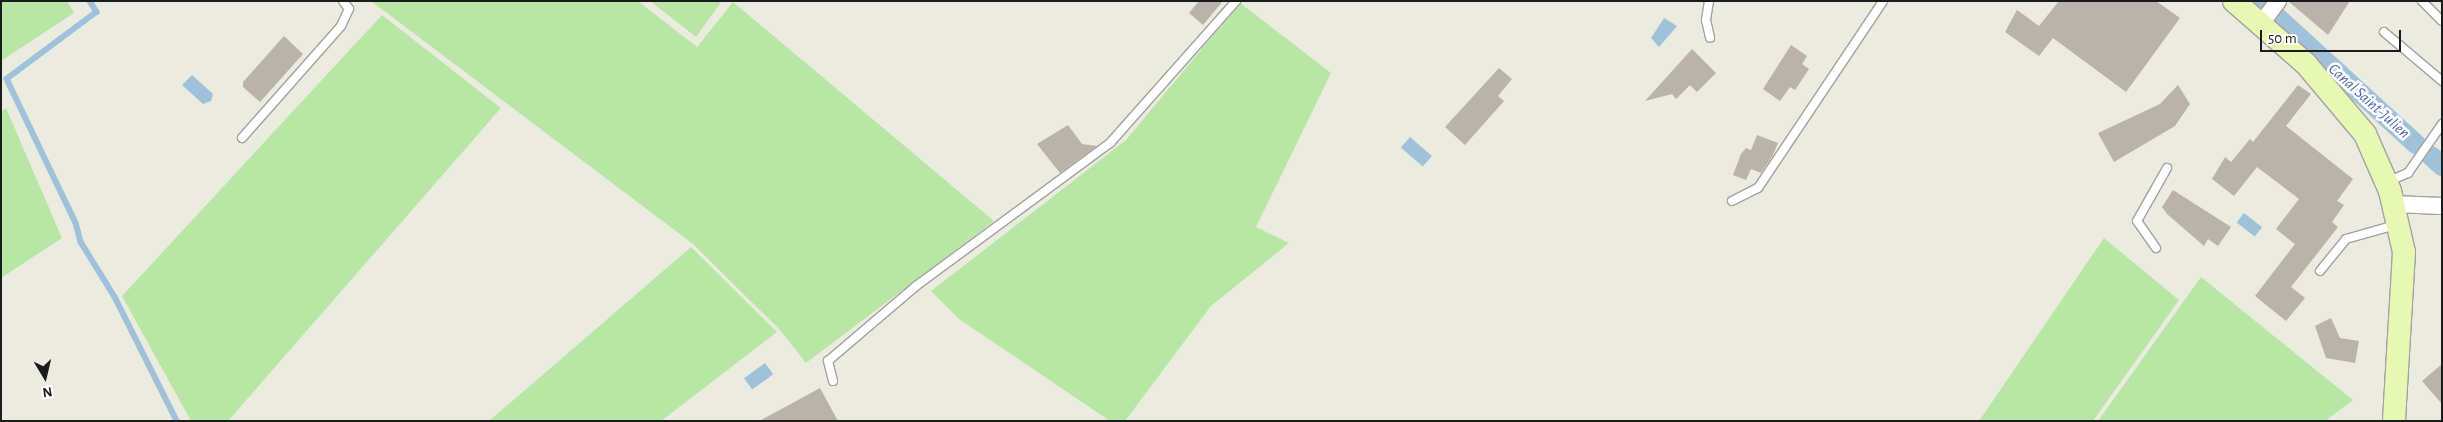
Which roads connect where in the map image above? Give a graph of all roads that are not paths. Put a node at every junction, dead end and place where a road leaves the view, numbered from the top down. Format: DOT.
graph roads {
  1 [pos="343,1"];
  2 [pos="1236,1"];
  3 [pos="1709,1"];
  4 [pos="1883,1"];
  5 [pos="2234,1"];
  6 [pos="2422,1"];
  7 [pos="2277,2"];
  8 [pos="2442,21"];
  9 [pos="2262,23"];
  10 [pos="2384,32"];
  11 [pos="1710,38"];
  12 [pos="2442,81"];
  13 [pos="2442,124"];
  14 [pos="242,138"];
  15 [pos="2167,168"];
  16 [pos="2386,182"];
  17 [pos="1732,201"];
  18 [pos="2442,206"];
  19 [pos="2396,214"];
  20 [pos="2156,248"];
  21 [pos="2320,271"];
  22 [pos="833,381"];
  23 [pos="2394,421"];
  1 -- 14 [label="lane"];
  2 -- 22 [label="lane"];
  3 -- 11 [label="lane"];
  4 -- 17 [label="lane"];
  5 -- 9 [label="street"];
  6 -- 8 [label="lane"];
  7 -- 9 [label="street"];
  9 -- 16 [label="street"];
  10 -- 12 [label="lane"];
  13 -- 16 [label="lane"];
  15 -- 20 [label="lane"];
  16 -- 19 [label="street"];
  18 -- 19 [label="street"];
  19 -- 21 [label="lane"];
  19 -- 23 [label="street"];
}
